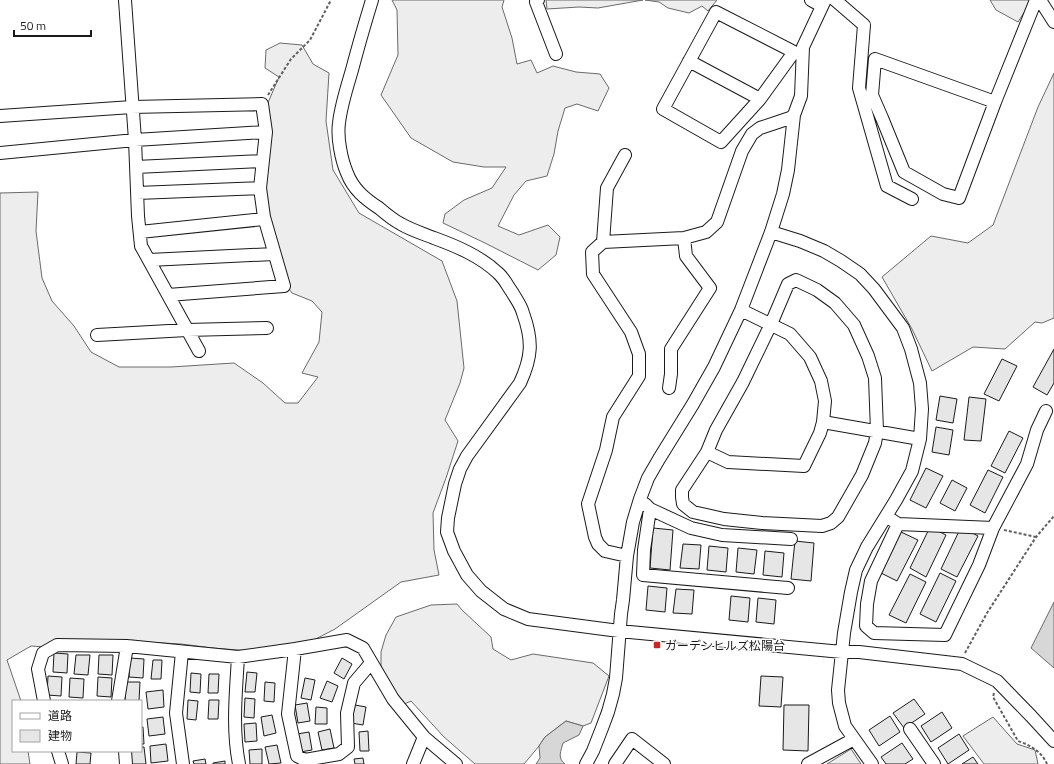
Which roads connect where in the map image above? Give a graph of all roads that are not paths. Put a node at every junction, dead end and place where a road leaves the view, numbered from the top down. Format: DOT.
graph roads {
  1 [pos="125,0"];
  2 [pos="372,0"];
  3 [pos="538,0"];
  4 [pos="811,0"];
  5 [pos="835,0"];
  6 [pos="1036,0"];
  7 [pos="1040,0"];
  8 [pos="824,3"];
  9 [pos="1054,22"];
  10 [pos="798,50"];
  11 [pos="556,54"];
  12 [pos="689,61"];
  13 [pos="760,99"];
  14 [pos="995,102"];
  15 [pos="132,108"];
  16 [pos="794,115"];
  17 [pos="0,116"];
  18 [pos="266,132"];
  19 [pos="135,140"];
  20 [pos="0,153"];
  21 [pos="625,155"];
  22 [pos="263,161"];
  23 [pos="136,167"];
  24 [pos="260,188"];
  25 [pos="137,193"];
  26 [pos="912,199"];
  27 [pos="264,219"];
  28 [pos="140,232"];
  29 [pos="771,232"];
  30 [pos="684,238"];
  31 [pos="603,242"];
  32 [pos="274,254"];
  33 [pos="149,260"];
  34 [pos="168,295"];
  35 [pos="741,310"];
  36 [pos="771,324"];
  37 [pos="267,328"];
  38 [pos="187,330"];
  39 [pos="97,335"];
  40 [pos="199,351"];
  41 [pos="669,388"];
  42 [pos="1046,411"];
  43 [pos="823,422"];
  44 [pos="877,431"];
  45 [pos="920,439"];
  46 [pos="707,452"];
  47 [pos="640,499"];
  48 [pos="650,509"];
  49 [pos="887,515"];
  50 [pos="898,524"];
  51 [pos="994,528"];
  52 [pos="791,539"];
  53 [pos="627,556"];
  54 [pos="788,588"];
  55 [pos="619,631"];
  56 [pos="127,646"];
  57 [pos="296,649"];
  58 [pos="182,652"];
  59 [pos="842,652"];
  60 [pos="238,657"];
  61 [pos="371,663"];
  62 [pos="44,700"];
  63 [pos="118,700"];
  64 [pos="910,729"];
  65 [pos="424,737"];
  66 [pos="854,739"];
  67 [pos="1054,741"];
  68 [pos="58,752"];
  69 [pos="125,752"];
  70 [pos="62,764"];
  71 [pos="126,764"];
  72 [pos="183,764"];
  73 [pos="239,764"];
  74 [pos="413,764"];
  75 [pos="456,764"];
  76 [pos="586,764"];
  77 [pos="615,764"];
  78 [pos="664,764"];
  79 [pos="808,764"];
  80 [pos="872,764"];
  81 [pos="934,764"];
  1 -- 15 [label="street"];
  2 -- 55 [label="street"];
  3 -- 11 [label="street"];
  4 -- 8 [label="street"];
  5 -- 26 [label="street"];
  6 -- 14 [label="street"];
  7 -- 9 [label="street"];
  8 -- 10 [label="street"];
  10 -- 12 [label="street"];
  10 -- 13 [label="street"];
  10 -- 16 [label="street"];
  12 -- 13 [label="street"];
  12 -- 13 [label="street"];
  14 -- 14 [label="street"];
  15 -- 17 [label="street"];
  15 -- 18 [label="street"];
  15 -- 19 [label="street"];
  16 -- 29 [label="street"];
  16 -- 30 [label="street"];
  18 -- 19 [label="street"];
  18 -- 22 [label="street"];
  19 -- 20 [label="street"];
  19 -- 23 [label="street"];
  21 -- 31 [label="street"];
  22 -- 23 [label="street"];
  22 -- 24 [label="street"];
  23 -- 25 [label="street"];
  24 -- 25 [label="street"];
  24 -- 27 [label="street"];
  25 -- 28 [label="street"];
  27 -- 28 [label="street"];
  27 -- 32 [label="street"];
  28 -- 33 [label="street"];
  29 -- 35 [label="street"];
  29 -- 45 [label="street"];
  30 -- 31 [label="street"];
  30 -- 41 [label="street"];
  31 -- 53 [label="street"];
  32 -- 33 [label="street"];
  32 -- 34 [label="street"];
  33 -- 34 [label="street"];
  34 -- 38 [label="street"];
  35 -- 36 [label="street"];
  35 -- 47 [label="street"];
  36 -- 43 [label="street"];
  36 -- 44 [label="street"];
  36 -- 46 [label="street"];
  37 -- 38 [label="street"];
  38 -- 39 [label="street"];
  38 -- 40 [label="street"];
  42 -- 51 [label="street"];
  43 -- 44 [label="street"];
  43 -- 46 [label="street"];
  44 -- 45 [label="street"];
  44 -- 46 [label="street"];
  45 -- 49 [label="street"];
  47 -- 48 [label="street"];
  47 -- 53 [label="street"];
  48 -- 52 [label="street"];
  48 -- 54 [label="street"];
  49 -- 50 [label="street"];
  49 -- 59 [label="street"];
  50 -- 51 [label="street"];
  50 -- 51 [label="street"];
  53 -- 55 [label="street"];
  55 -- 59 [label="street"];
  55 -- 76 [label="street"];
  56 -- 58 [label="street"];
  56 -- 62 [label="street"];
  56 -- 63 [label="street"];
  57 -- 60 [label="street"];
  57 -- 61 [label="street"];
  57 -- 61 [label="street"];
  58 -- 60 [label="street"];
  58 -- 72 [label="street"];
  59 -- 66 [label="street"];
  59 -- 67 [label="street"];
  60 -- 73 [label="street"];
  61 -- 65 [label="street"];
  64 -- 81 [label="street"];
  65 -- 74 [label="street"];
  65 -- 75 [label="street"];
  66 -- 79 [label="street"];
  66 -- 80 [label="street"];
  68 -- 70 [label="street"];
  69 -- 71 [label="street"];
  77 -- 78 [label="street"];
}
